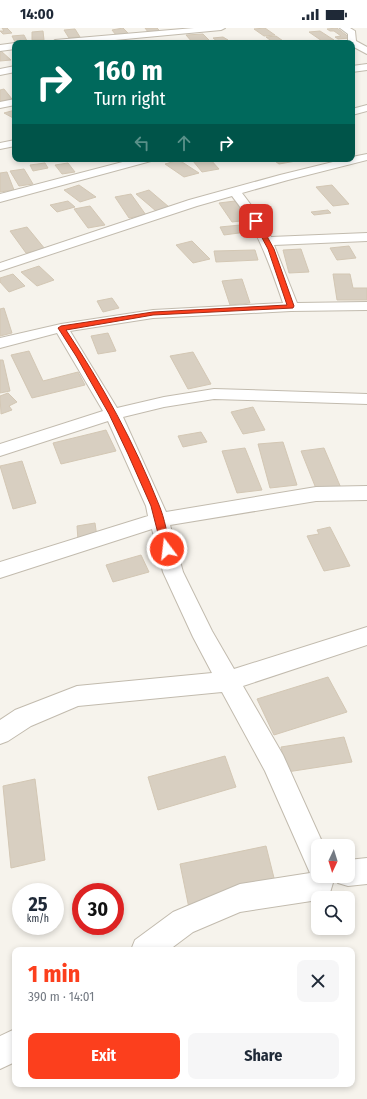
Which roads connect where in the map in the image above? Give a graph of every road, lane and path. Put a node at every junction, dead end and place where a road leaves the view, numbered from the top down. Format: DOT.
graph roads {
  1 [pos="222,28"];
  2 [pos="344,28"];
  3 [pos="352,37"];
  4 [pos="88,40"];
  5 [pos="12,46"];
  6 [pos="0,48"];
  7 [pos="367,51"];
  8 [pos="367,67"];
  9 [pos="355,69"];
  10 [pos="12,70"];
  11 [pos="0,72"];
  12 [pos="12,103"];
  13 [pos="0,105"];
  14 [pos="367,108"];
  15 [pos="355,111"];
  16 [pos="12,144"];
  17 [pos="0,146"];
  18 [pos="367,157"];
  19 [pos="355,160"];
  20 [pos="136,162"];
  21 [pos="347,162"];
  22 [pos="234,191"];
  23 [pos="0,198"];
  24 [pos="367,237"];
  25 [pos="267,241"];
  26 [pos="0,267"];
  27 [pos="291,306"];
  28 [pos="367,306"];
  29 [pos="61,328"];
  30 [pos="0,343"];
  31 [pos="367,399"];
  32 [pos="113,414"];
  33 [pos="0,450"];
  34 [pos="367,493"];
  35 [pos="159,520"];
  36 [pos="0,570"];
  37 [pos="367,636"];
  38 [pos="228,681"];
  39 [pos="0,733"];
  40 [pos="311,847"];
  41 [pos="367,871"];
  42 [pos="355,872"];
  43 [pos="320,883"];
  44 [pos="149,947"];
  45 [pos="12,1046"];
  46 [pos="0,1054"];
  1 -- 4 [label="street"];
  2 -- 3 [label="street"];
  3 -- 7 [label="street"];
  5 -- 6 [label="street"];
  8 -- 9 [label="street"];
  10 -- 11 [label="street"];
  12 -- 13 [label="street"];
  14 -- 15 [label="street"];
  16 -- 17 [label="street"];
  18 -- 19 [label="street"];
  20 -- 23 [label="street"];
  21 -- 22 [label="street"];
  22 -- 25 [label="street"];
  22 -- 26 [label="street"];
  24 -- 25 [label="street"];
  25 -- 27 [label="street"];
  27 -- 28 [label="street"];
  27 -- 29 [label="street"];
  29 -- 30 [label="street"];
  29 -- 32 [label="street"];
  31 -- 32 [label="street"];
  32 -- 33 [label="street"];
  32 -- 35 [label="street"];
  34 -- 35 [label="street"];
  35 -- 36 [label="street"];
  35 -- 38 [label="street"];
  37 -- 38 [label="street"];
  38 -- 39 [label="street"];
  38 -- 40 [label="street"];
  41 -- 42 [label="street"];
  43 -- 44 [label="street"];
  45 -- 46 [label="street"];
}
